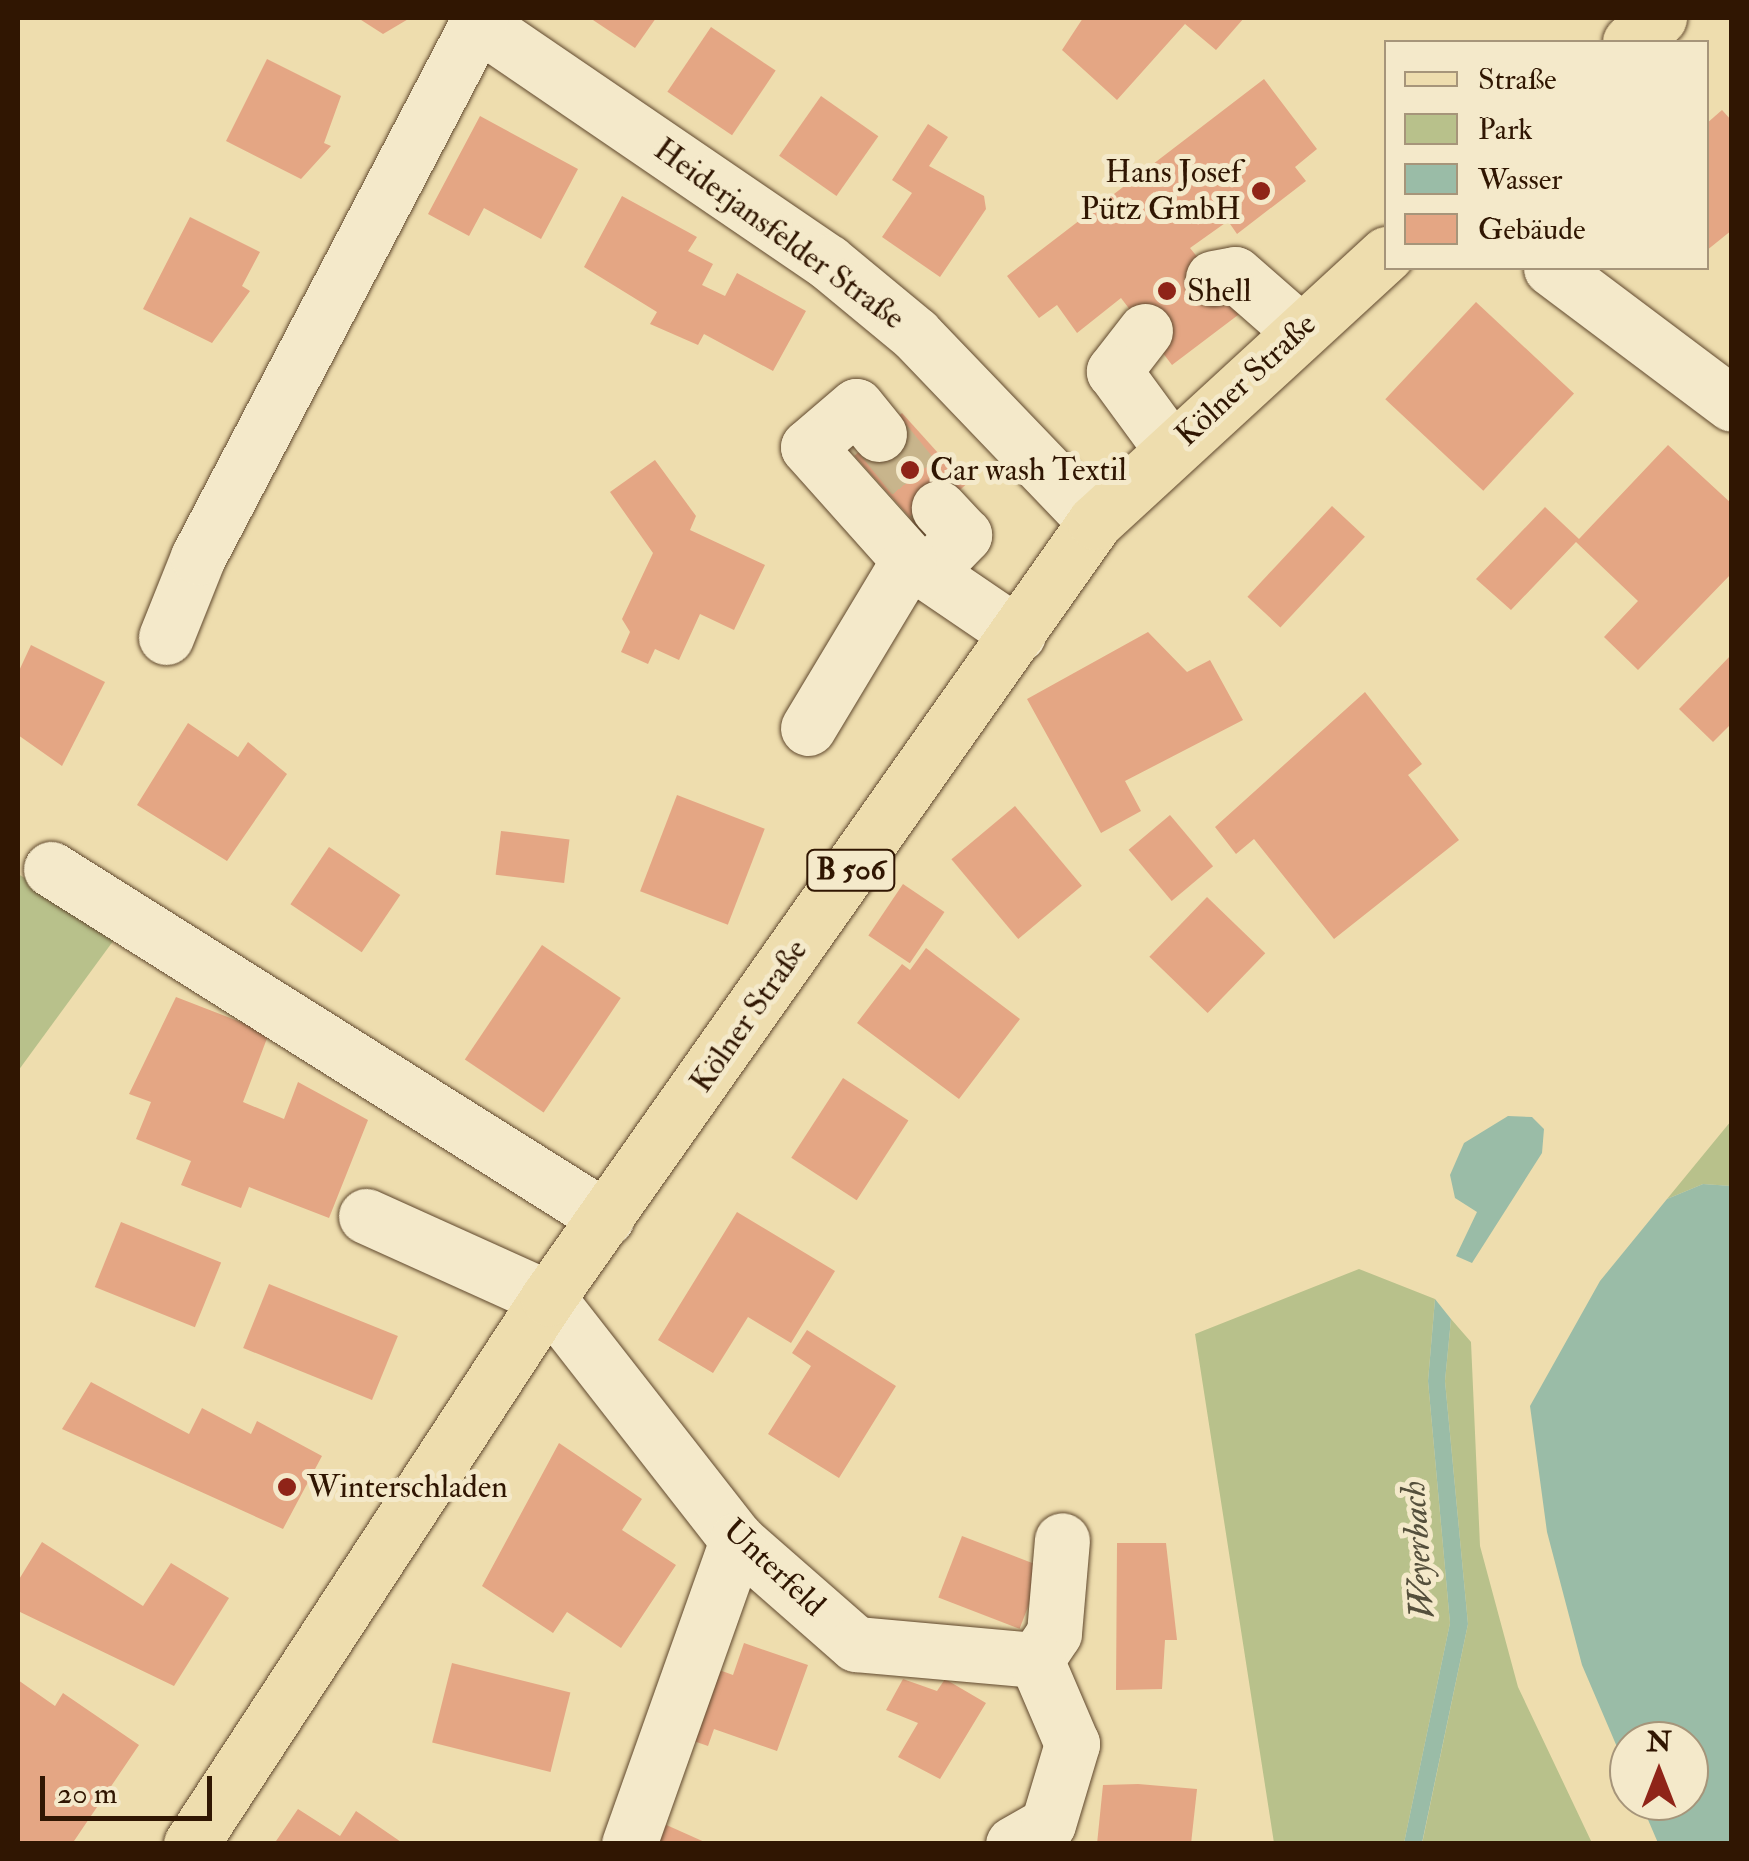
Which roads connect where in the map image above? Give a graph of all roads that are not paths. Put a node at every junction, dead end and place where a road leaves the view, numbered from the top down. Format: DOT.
graph roads {
  1 [pos="1659,18"];
  2 [pos="478,20"];
  3 [pos="1632,40"];
  4 [pos="1384,256"];
  5 [pos="1555,270"];
  6 [pos="1214,278"];
  7 [pos="1300,330"];
  8 [pos="1145,331"];
  9 [pos="1732,404"];
  10 [pos="867,420"];
  11 [pos="1171,449"];
  12 [pos="939,508"];
  13 [pos="1095,522"];
  14 [pos="919,566"];
  15 [pos="1018,634"];
  16 [pos="166,638"];
  17 [pos="808,728"];
  18 [pos="51,869"];
  19 [pos="366,1216"];
  20 [pos="606,1218"];
  21 [pos="548,1298"];
  22 [pos="737,1540"];
  23 [pos="1062,1540"];
  24 [pos="1036,1660"];
  25 [pos="191,1844"];
  26 [pos="629,1844"];
  27 [pos="1013,1844"];
  1 -- 3 [label="main road"];
  2 -- 13 [label="street, Heiderjansfelder Straße"];
  2 -- 16 [label="street, Heiderjansfelder Straße"];
  4 -- 7 [label="main road, Kölner Straße / B 506"];
  5 -- 9 [label="street"];
  6 -- 7 [label="street"];
  7 -- 11 [label="main road, Kölner Straße / B 506"];
  8 -- 11 [label="street"];
  10 -- 14 [label="street"];
  11 -- 13 [label="main road, Kölner Straße / B 506"];
  12 -- 14 [label="street"];
  13 -- 15 [label="main road, Kölner Straße / B 506"];
  14 -- 15 [label="street"];
  14 -- 17 [label="street"];
  15 -- 20 [label="main road, Kölner Straße / B 506"];
  18 -- 20 [label="street"];
  19 -- 21 [label="street"];
  20 -- 21 [label="main road, Kölner Straße / B 506"];
  21 -- 22 [label="street, Unterfeld"];
  21 -- 25 [label="main road, Kölner Straße / B 506"];
  22 -- 24 [label="street, Unterfeld"];
  22 -- 26 [label="street"];
  23 -- 24 [label="street"];
  24 -- 27 [label="street"];
}
